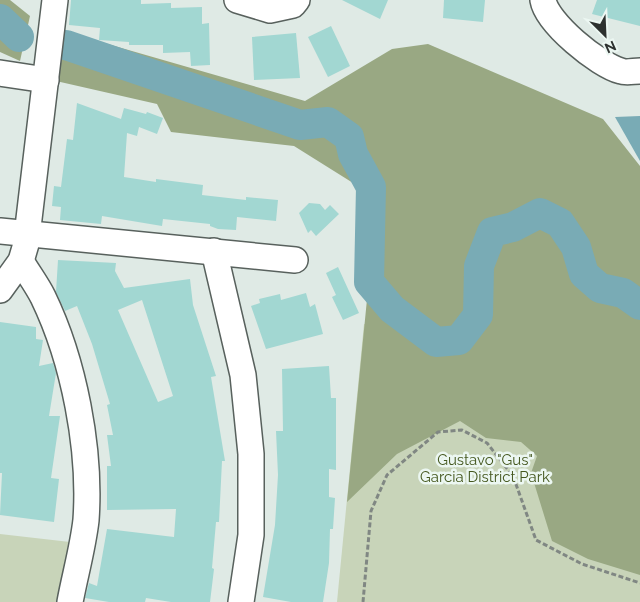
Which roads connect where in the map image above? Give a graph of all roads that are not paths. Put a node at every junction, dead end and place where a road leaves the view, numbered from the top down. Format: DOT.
graph roads {
  1 [pos="55,0"];
  2 [pos="237,0"];
  3 [pos="297,0"];
  4 [pos="544,0"];
  5 [pos="640,71"];
  6 [pos="0,73"];
  7 [pos="46,80"];
  8 [pos="0,231"];
  9 [pos="28,232"];
  10 [pos="214,252"];
  11 [pos="295,260"];
  12 [pos="21,261"];
  13 [pos="0,290"];
  14 [pos="70,602"];
  15 [pos="241,602"];
  1 -- 7 [label="lane"];
  2 -- 3 [label="lane"];
  4 -- 5 [label="lane"];
  6 -- 7 [label="lane"];
  7 -- 9 [label="lane"];
  8 -- 9 [label="lane"];
  9 -- 10 [label="lane"];
  9 -- 12 [label="lane"];
  10 -- 11 [label="lane"];
  10 -- 15 [label="lane"];
  12 -- 13 [label="lane"];
  12 -- 14 [label="lane"];
}
